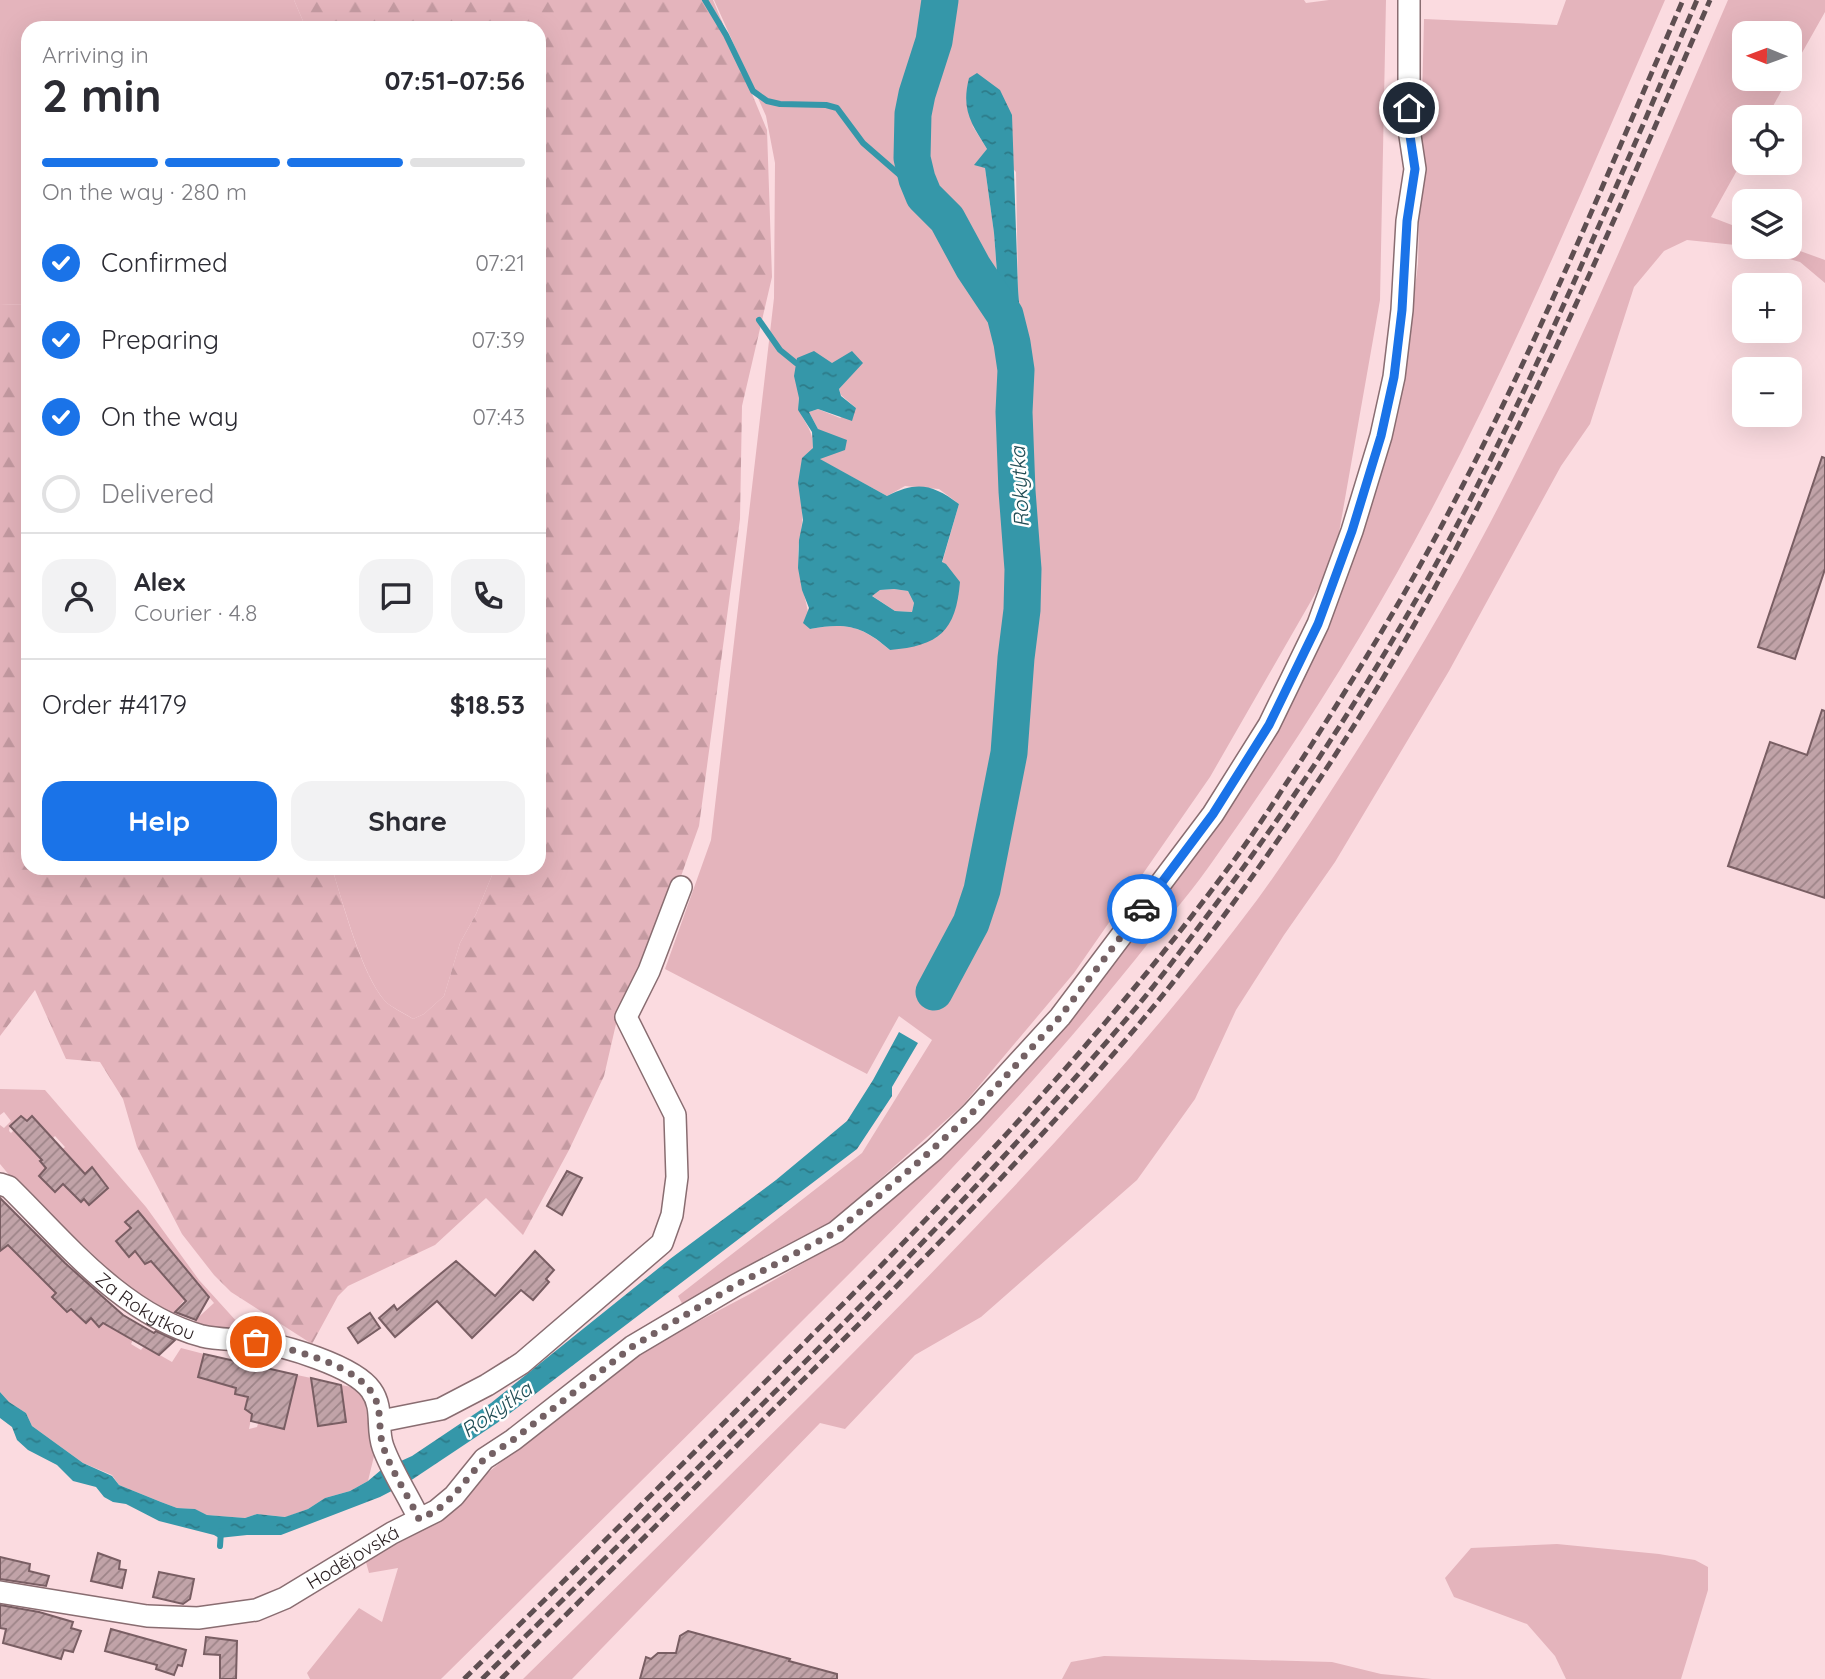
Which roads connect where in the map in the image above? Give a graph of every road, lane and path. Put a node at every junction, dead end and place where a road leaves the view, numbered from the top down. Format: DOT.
graph roads {
  1 [pos="1409,0"];
  2 [pos="681,887"];
  3 [pos="0,1184"];
  4 [pos="381,1421"];
  5 [pos="419,1519"];
  6 [pos="0,1592"];
  1 -- 5 [label="street, Hodějovská"];
  2 -- 4 [label="street"];
  3 -- 4 [label="street, Za Rokytkou"];
  4 -- 5 [label="street, Za Rokytkou"];
  5 -- 6 [label="street, Hodějovská"];
}
